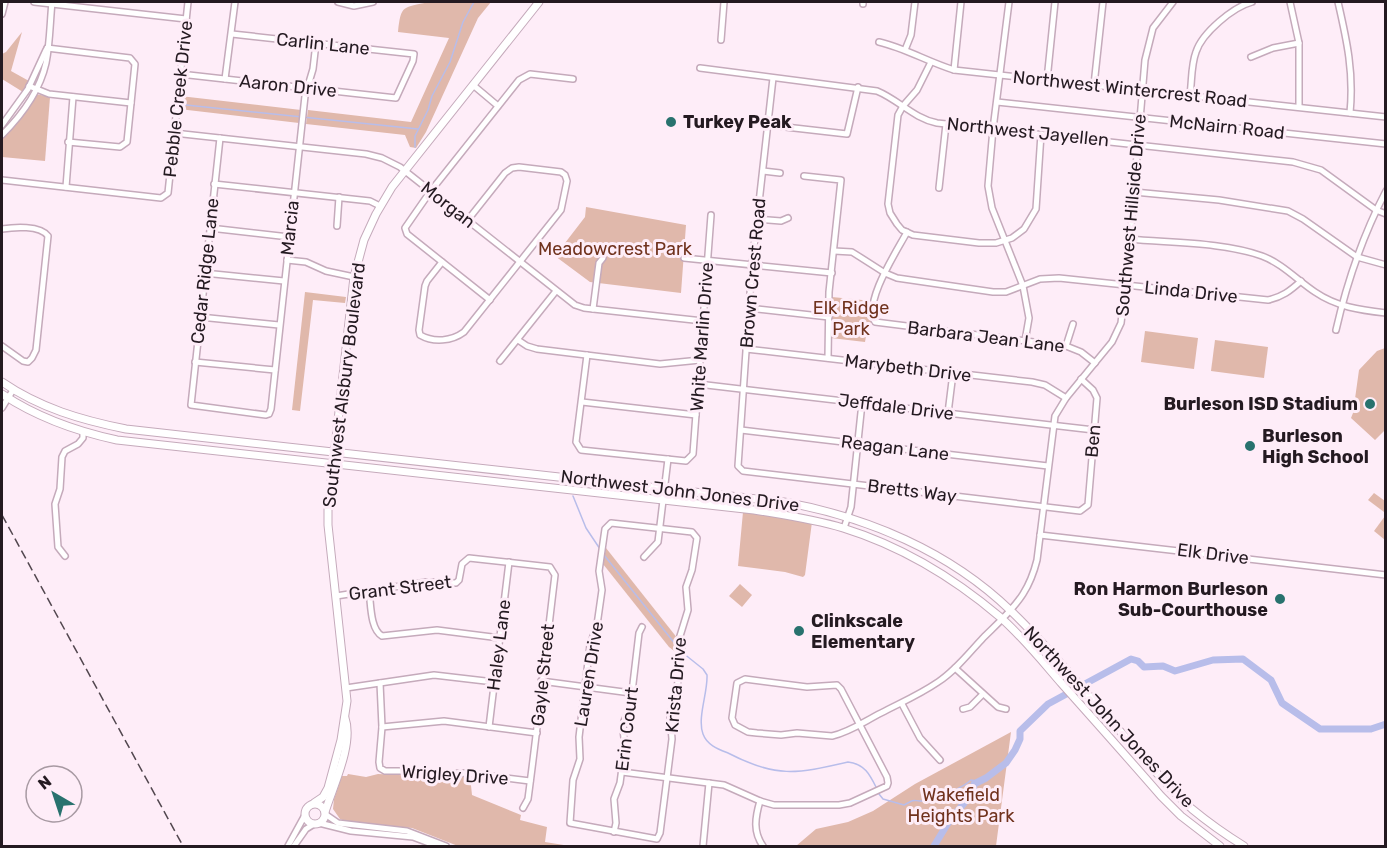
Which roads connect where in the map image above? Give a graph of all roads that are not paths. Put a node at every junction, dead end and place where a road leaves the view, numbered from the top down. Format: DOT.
graph roads {
  1 [pos="4,2"];
  2 [pos="34,2"];
  3 [pos="189,2"];
  4 [pos="236,2"];
  5 [pos="338,2"];
  6 [pos="373,2"];
  7 [pos="539,2"];
  8 [pos="724,2"];
  9 [pos="915,2"];
  10 [pos="961,2"];
  11 [pos="1009,2"];
  12 [pos="1055,2"];
  13 [pos="1103,2"];
  14 [pos="1173,2"];
  15 [pos="1252,2"];
  16 [pos="1290,2"];
  17 [pos="1338,2"];
  18 [pos="52,3"];
  19 [pos="2,14"];
  20 [pos="186,19"];
  21 [pos="232,34"];
  22 [pos="721,40"];
  23 [pos="879,42"];
  24 [pos="316,43"];
  25 [pos="1299,43"];
  26 [pos="47,48"];
  27 [pos="905,50"];
  28 [pos="1251,57"];
  29 [pos="931,62"];
  30 [pos="700,68"];
  31 [pos="954,70"];
  32 [pos="180,74"];
  33 [pos="1001,75"];
  34 [pos="773,78"];
  35 [pos="225,79"];
  36 [pos="573,79"];
  37 [pos="1047,80"];
  38 [pos="473,85"];
  39 [pos="1094,85"];
  40 [pos="29,86"];
  41 [pos="858,87"];
  42 [pos="307,88"];
  43 [pos="36,89"];
  44 [pos="1143,91"];
  45 [pos="1190,95"];
  46 [pos="73,97"];
  47 [pos="396,98"];
  48 [pos="997,102"];
  49 [pos="131,103"];
  50 [pos="498,106"];
  51 [pos="903,106"];
  52 [pos="1299,107"];
  53 [pos="1350,113"];
  54 [pos="2,114"];
  55 [pos="1386,117"];
  56 [pos="1140,118"];
  57 [pos="3,123"];
  58 [pos="945,124"];
  59 [pos="768,125"];
  60 [pos="9,128"];
  61 [pos="993,129"];
  62 [pos="174,133"];
  63 [pos="1041,134"];
  64 [pos="2,135"];
  65 [pos="219,138"];
  66 [pos="68,142"];
  67 [pos="1137,144"];
  68 [pos="1386,144"];
  69 [pos="300,147"];
  70 [pos="405,171"];
  71 [pos="763,171"];
  72 [pos="780,173"];
  73 [pos="804,176"];
  74 [pos="2,180"];
  75 [pos="214,184"];
  76 [pos="66,187"];
  77 [pos="939,188"];
  78 [pos="1386,191"];
  79 [pos="294,192"];
  80 [pos="430,192"];
  81 [pos="1134,192"];
  82 [pos="339,197"];
  83 [pos="380,206"];
  84 [pos="1376,210"];
  85 [pos="1386,214"];
  86 [pos="711,215"];
  87 [pos="788,218"];
  88 [pos="757,219"];
  89 [pos="467,221"];
  90 [pos="337,226"];
  91 [pos="210,228"];
  92 [pos="2,230"];
  93 [pos="907,232"];
  94 [pos="289,237"];
  95 [pos="1130,239"];
  96 [pos="1005,241"];
  97 [pos="834,251"];
  98 [pos="1357,257"];
  99 [pos="603,258"];
  100 [pos="684,258"];
  101 [pos="287,260"];
  102 [pos="707,260"];
  103 [pos="442,262"];
  104 [pos="519,262"];
  105 [pos="752,265"];
  106 [pos="1386,265"];
  107 [pos="204,273"];
  108 [pos="832,273"];
  109 [pos="885,273"];
  110 [pos="354,277"];
  111 [pos="284,281"];
  112 [pos="1301,281"];
  113 [pos="1126,285"];
  114 [pos="1023,286"];
  115 [pos="556,291"];
  116 [pos="490,300"];
  117 [pos="1341,305"];
  118 [pos="749,308"];
  119 [pos="593,309"];
  120 [pos="1386,313"];
  121 [pos="200,317"];
  122 [pos="829,317"];
  123 [pos="703,321"];
  124 [pos="1073,324"];
  125 [pos="279,325"];
  126 [pos="1336,330"];
  127 [pos="518,340"];
  128 [pos="1025,341"];
  129 [pos="2,346"];
  130 [pos="1066,346"];
  131 [pos="746,349"];
  132 [pos="587,355"];
  133 [pos="828,358"];
  134 [pos="700,360"];
  135 [pos="500,361"];
  136 [pos="195,362"];
  137 [pos="1095,363"];
  138 [pos="275,370"];
  139 [pos="953,373"];
  140 [pos="1081,379"];
  141 [pos="2,382"];
  142 [pos="698,384"];
  143 [pos="744,389"];
  144 [pos="14,390"];
  145 [pos="5,396"];
  146 [pos="1066,398"];
  147 [pos="582,402"];
  148 [pos="862,403"];
  149 [pos="2,408"];
  150 [pos="948,413"];
  151 [pos="269,414"];
  152 [pos="696,415"];
  153 [pos="1053,426"];
  154 [pos="741,430"];
  155 [pos="1094,430"];
  156 [pos="83,432"];
  157 [pos="172,434"];
  158 [pos="858,443"];
  159 [pos="170,446"];
  160 [pos="334,453"];
  161 [pos="668,459"];
  162 [pos="334,464"];
  163 [pos="1048,466"];
  164 [pos="739,469"];
  165 [pos="519,472"];
  166 [pos="517,484"];
  167 [pos="853,484"];
  168 [pos="665,488"];
  169 [pos="663,501"];
  170 [pos="1043,507"];
  171 [pos="1084,509"];
  172 [pos="848,517"];
  173 [pos="661,528"];
  174 [pos="844,528"];
  175 [pos="1040,535"];
  176 [pos="65,556"];
  177 [pos="644,558"];
  178 [pos="509,562"];
  179 [pos="554,570"];
  180 [pos="1386,576"];
  181 [pos="369,591"];
  182 [pos="336,596"];
  183 [pos="1010,610"];
  184 [pos="1002,619"];
  185 [pos="642,627"];
  186 [pos="500,638"];
  187 [pos="955,668"];
  188 [pos="541,681"];
  189 [pos="494,682"];
  190 [pos="380,683"];
  191 [pos="585,687"];
  192 [pos="346,688"];
  193 [pos="632,693"];
  194 [pos="983,694"];
  195 [pos="902,704"];
  196 [pos="1005,709"];
  197 [pos="963,710"];
  198 [pos="345,718"];
  199 [pos="860,724"];
  200 [pos="382,727"];
  201 [pos="489,727"];
  202 [pos="537,733"];
  203 [pos="940,760"];
  204 [pos="1146,760"];
  205 [pos="1136,767"];
  206 [pos="622,772"];
  207 [pos="667,778"];
  208 [pos="530,780"];
  209 [pos="709,783"];
  210 [pos="760,801"];
  211 [pos="314,804"];
  212 [pos="523,808"];
  213 [pos="325,813"];
  214 [pos="305,815"];
  215 [pos="316,824"];
  216 [pos="614,832"];
  217 [pos="288,846"];
  218 [pos="294,846"];
  219 [pos="436,846"];
  220 [pos="447,846"];
  221 [pos="703,846"];
  222 [pos="763,846"];
  223 [pos="1220,846"];
  224 [pos="1244,846"];
  1 -- 19 [label="street"];
  2 -- 18 [label="street"];
  3 -- 20 [label="street, Pebble Creek Drive"];
  4 -- 21 [label="street"];
  5 -- 6 [label="street"];
  7 -- 38 [label="main road, Southwest Alsbury Boulevard"];
  8 -- 22 [label="street"];
  9 -- 27 [label="street"];
  10 -- 31 [label="street"];
  11 -- 33 [label="street"];
  12 -- 37 [label="street"];
  13 -- 39 [label="street"];
  14 -- 44 [label="street, Southwest Hillside Drive"];
  15 -- 45 [label="street"];
  16 -- 25 [label="street"];
  17 -- 53 [label="street"];
  18 -- 20 [label="street"];
  18 -- 26 [label="street"];
  20 -- 32 [label="street, Pebble Creek Drive"];
  21 -- 24 [label="street, Carlin Lane"];
  21 -- 35 [label="street"];
  23 -- 27 [label="street, Northwest Wintercrest Road"];
  24 -- 42 [label="street, Marcia"];
  24 -- 47 [label="street, Carlin Lane"];
  25 -- 28 [label="street"];
  25 -- 52 [label="street"];
  26 -- 40 [label="street"];
  26 -- 43 [label="street"];
  26 -- 49 [label="street"];
  27 -- 29 [label="street, Northwest Wintercrest Road"];
  29 -- 31 [label="street, Northwest Wintercrest Road"];
  29 -- 51 [label="street"];
  30 -- 34 [label="street, Northwest Jayellen"];
  31 -- 33 [label="street, Northwest Wintercrest Road"];
  32 -- 35 [label="street, Aaron Drive"];
  32 -- 62 [label="street, Pebble Creek Drive"];
  33 -- 37 [label="street, Northwest Wintercrest Road"];
  33 -- 48 [label="street"];
  34 -- 41 [label="street, Northwest Jayellen"];
  34 -- 59 [label="street, Brown Crest Road"];
  35 -- 42 [label="street, Aaron Drive"];
  36 -- 50 [label="street"];
  37 -- 39 [label="street, Northwest Wintercrest Road"];
  38 -- 50 [label="street"];
  38 -- 70 [label="main road, Southwest Alsbury Boulevard"];
  39 -- 44 [label="street, Northwest Wintercrest Road"];
  40 -- 43 [label="street"];
  40 -- 57 [label="street"];
  41 -- 51 [label="street, Northwest Jayellen"];
  41 -- 59 [label="street"];
  42 -- 47 [label="street, Aaron Drive"];
  42 -- 69 [label="street, Marcia"];
  43 -- 46 [label="street"];
  43 -- 60 [label="street"];
  44 -- 45 [label="street, Northwest Wintercrest Road"];
  44 -- 56 [label="street, Southwest Hillside Drive"];
  45 -- 52 [label="street, Northwest Wintercrest Road"];
  46 -- 49 [label="street"];
  46 -- 66 [label="street"];
  48 -- 56 [label="street, McNairn Road"];
  48 -- 61 [label="street"];
  49 -- 66 [label="street"];
  50 -- 80 [label="street"];
  51 -- 58 [label="street, Northwest Jayellen"];
  51 -- 93 [label="street"];
  52 -- 53 [label="street, Northwest Wintercrest Road"];
  53 -- 55 [label="street, Northwest Wintercrest Road"];
  54 -- 57 [label="street"];
  56 -- 67 [label="street, Southwest Hillside Drive"];
  56 -- 68 [label="street, McNairn Road"];
  57 -- 60 [label="street"];
  58 -- 61 [label="street, Northwest Jayellen"];
  58 -- 77 [label="street"];
  59 -- 71 [label="street, Brown Crest Road"];
  60 -- 64 [label="street"];
  61 -- 63 [label="street, Northwest Jayellen"];
  61 -- 96 [label="street"];
  62 -- 65 [label="street, Morgan"];
  62 -- 76 [label="street, Pebble Creek Drive"];
  63 -- 67 [label="street, Northwest Jayellen"];
  63 -- 96 [label="street"];
  65 -- 69 [label="street, Morgan"];
  65 -- 75 [label="street, Cedar Ridge Lane"];
  66 -- 76 [label="street"];
  67 -- 81 [label="street, Southwest Hillside Drive"];
  67 -- 84 [label="street, Northwest Jayellen"];
  69 -- 70 [label="street, Morgan"];
  69 -- 79 [label="street, Marcia"];
  70 -- 80 [label="street, Morgan"];
  70 -- 83 [label="main road, Southwest Alsbury Boulevard"];
  71 -- 72 [label="street"];
  71 -- 88 [label="street, Brown Crest Road"];
  73 -- 97 [label="street"];
  74 -- 76 [label="street"];
  75 -- 79 [label="street"];
  75 -- 91 [label="street, Cedar Ridge Lane"];
  78 -- 84 [label="street"];
  79 -- 82 [label="street"];
  79 -- 94 [label="street, Marcia"];
  80 -- 89 [label="street, Morgan"];
  80 -- 103 [label="street"];
  81 -- 95 [label="street, Southwest Hillside Drive"];
  81 -- 98 [label="street"];
  82 -- 83 [label="street"];
  82 -- 90 [label="street"];
  83 -- 110 [label="main road, Southwest Alsbury Boulevard"];
  84 -- 85 [label="street, Northwest Jayellen"];
  84 -- 98 [label="street"];
  86 -- 102 [label="street, White Marlin Drive"];
  87 -- 88 [label="street"];
  88 -- 105 [label="street, Brown Crest Road"];
  89 -- 104 [label="street, Morgan"];
  89 -- 104 [label="street"];
  91 -- 94 [label="street"];
  91 -- 107 [label="street, Cedar Ridge Lane"];
  92 -- 129 [label="street"];
  93 -- 96 [label="street"];
  93 -- 109 [label="street"];
  94 -- 101 [label="street, Marcia"];
  95 -- 112 [label="street"];
  95 -- 113 [label="street, Southwest Hillside Drive"];
  96 -- 114 [label="street"];
  97 -- 108 [label="street"];
  97 -- 109 [label="street, Linda Drive"];
  98 -- 106 [label="street"];
  98 -- 117 [label="street"];
  99 -- 119 [label="street"];
  100 -- 102 [label="street"];
  101 -- 110 [label="street"];
  101 -- 111 [label="street, Marcia"];
  102 -- 105 [label="street"];
  102 -- 123 [label="street, White Marlin Drive"];
  103 -- 116 [label="street"];
  103 -- 116 [label="street"];
  104 -- 115 [label="street, Morgan"];
  104 -- 116 [label="street"];
  105 -- 108 [label="street"];
  105 -- 118 [label="street, Brown Crest Road"];
  107 -- 111 [label="street"];
  107 -- 121 [label="street, Cedar Ridge Lane"];
  108 -- 122 [label="street"];
  109 -- 114 [label="street, Linda Drive"];
  109 -- 128 [label="street, Barbara Jean Lane"];
  110 -- 160 [label="main road, Southwest Alsbury Boulevard"];
  111 -- 125 [label="street, Marcia"];
  112 -- 113 [label="street, Linda Drive"];
  112 -- 117 [label="street"];
  113 -- 114 [label="street, Linda Drive"];
  113 -- 137 [label="street, Southwest Hillside Drive"];
  114 -- 128 [label="street"];
  115 -- 119 [label="street, Morgan"];
  115 -- 127 [label="street"];
  117 -- 120 [label="street"];
  117 -- 126 [label="street"];
  118 -- 122 [label="street"];
  118 -- 131 [label="street, Brown Crest Road"];
  119 -- 123 [label="street, Morgan"];
  121 -- 125 [label="street"];
  121 -- 136 [label="street, Cedar Ridge Lane"];
  122 -- 133 [label="street"];
  123 -- 134 [label="street, White Marlin Drive"];
  124 -- 130 [label="street"];
  125 -- 138 [label="street, Marcia"];
  127 -- 132 [label="street"];
  127 -- 135 [label="street"];
  128 -- 130 [label="street, Barbara Jean Lane"];
  130 -- 137 [label="street, Barbara Jean Lane"];
  131 -- 133 [label="street, Marybeth Drive"];
  131 -- 143 [label="street, Brown Crest Road"];
  132 -- 134 [label="street"];
  132 -- 147 [label="street"];
  133 -- 139 [label="street, Marybeth Drive"];
  134 -- 142 [label="street, White Marlin Drive"];
  136 -- 138 [label="street"];
  136 -- 151 [label="street, Cedar Ridge Lane"];
  137 -- 140 [label="street, Southwest Hillside Drive"];
  138 -- 151 [label="street, Marcia"];
  139 -- 146 [label="street, Marybeth Drive"];
  139 -- 150 [label="street"];
  140 -- 146 [label="street, Southwest Hillside Drive"];
  140 -- 155 [label="street, Ben"];
  141 -- 144 [label="main road, Northwest John Jones Drive"];
  142 -- 143 [label="street, Jeffdale Drive"];
  142 -- 152 [label="street, White Marlin Drive"];
  143 -- 148 [label="street, Jeffdale Drive"];
  143 -- 154 [label="street, Brown Crest Road"];
  144 -- 145 [label="street"];
  144 -- 157 [label="main road, Northwest John Jones Drive"];
  145 -- 149 [label="street"];
  145 -- 156 [label="main road, Northwest John Jones Drive"];
  146 -- 153 [label="street, Southwest Hillside Drive"];
  147 -- 152 [label="street"];
  147 -- 161 [label="street"];
  148 -- 150 [label="street, Jeffdale Drive"];
  148 -- 158 [label="street"];
  150 -- 153 [label="street, Jeffdale Drive"];
  152 -- 161 [label="street, White Marlin Drive"];
  153 -- 155 [label="street, Jeffdale Drive"];
  153 -- 163 [label="street, Southwest Hillside Drive"];
  154 -- 158 [label="street, Reagan Lane"];
  154 -- 164 [label="street, Brown Crest Road"];
  155 -- 171 [label="street, Ben"];
  156 -- 159 [label="main road, Northwest John Jones Drive"];
  156 -- 176 [label="street"];
  157 -- 159 [label="main road"];
  157 -- 160 [label="main road, Northwest John Jones Drive"];
  158 -- 163 [label="street, Reagan Lane"];
  158 -- 167 [label="street"];
  159 -- 162 [label="main road, Northwest John Jones Drive"];
  160 -- 162 [label="main road, Southwest Alsbury Boulevard"];
  160 -- 165 [label="main road, Northwest John Jones Drive"];
  161 -- 168 [label="street"];
  162 -- 166 [label="main road, Northwest John Jones Drive"];
  162 -- 182 [label="main road, Southwest Alsbury Boulevard"];
  163 -- 170 [label="street, Southwest Hillside Drive"];
  164 -- 167 [label="street, Bretts Way"];
  165 -- 166 [label="street"];
  165 -- 168 [label="main road, Northwest John Jones Drive"];
  166 -- 169 [label="main road, Northwest John Jones Drive"];
  167 -- 170 [label="street, Bretts Way"];
  167 -- 172 [label="street"];
  168 -- 169 [label="street"];
  168 -- 172 [label="main road, Northwest John Jones Drive"];
  169 -- 173 [label="street"];
  169 -- 174 [label="main road, Northwest John Jones Drive"];
  170 -- 171 [label="street, Bretts Way"];
  170 -- 175 [label="street, Southwest Hillside Drive"];
  172 -- 174 [label="street"];
  172 -- 183 [label="main road, Northwest John Jones Drive"];
  173 -- 177 [label="street"];
  173 -- 191 [label="street, Lauren Drive"];
  173 -- 207 [label="street, Krista Drive"];
  174 -- 184 [label="main road, Northwest John Jones Drive"];
  175 -- 180 [label="street, Elk Drive"];
  175 -- 183 [label="street, Southwest Hillside Drive"];
  178 -- 179 [label="street, Grant Street"];
  178 -- 181 [label="street, Grant Street"];
  178 -- 186 [label="street, Haley Lane"];
  179 -- 188 [label="street, Gayle Street"];
  181 -- 182 [label="street, Grant Street"];
  181 -- 186 [label="street"];
  182 -- 192 [label="main road, Southwest Alsbury Boulevard"];
  183 -- 184 [label="street, Southwest Hillside Drive"];
  183 -- 204 [label="main road, Northwest John Jones Drive"];
  184 -- 187 [label="street, Southwest Hillside Drive"];
  184 -- 205 [label="main road, Northwest John Jones Drive"];
  185 -- 193 [label="street, Erin Court"];
  186 -- 189 [label="street, Haley Lane"];
  187 -- 194 [label="street"];
  187 -- 195 [label="street, Southwest Hillside Drive"];
  188 -- 191 [label="street"];
  188 -- 202 [label="street, Gayle Street"];
  189 -- 190 [label="street"];
  189 -- 201 [label="street, Haley Lane"];
  190 -- 192 [label="street"];
  190 -- 200 [label="street"];
  191 -- 193 [label="street"];
  191 -- 216 [label="street, Lauren Drive"];
  192 -- 198 [label="main road, Southwest Alsbury Boulevard"];
  193 -- 206 [label="street, Erin Court"];
  194 -- 196 [label="street"];
  194 -- 197 [label="street"];
  195 -- 199 [label="street, Southwest Hillside Drive"];
  195 -- 203 [label="street"];
  198 -- 211 [label="main road, Southwest Alsbury Boulevard"];
  198 -- 213 [label="main road, Southwest Alsbury Boulevard"];
  199 -- 199 [label="street, Southwest Hillside Drive"];
  199 -- 210 [label="street"];
  200 -- 201 [label="street"];
  200 -- 208 [label="street, Wrigley Drive"];
  201 -- 202 [label="street"];
  202 -- 208 [label="street, Gayle Street"];
  204 -- 205 [label="main road"];
  204 -- 224 [label="main road, Northwest John Jones Drive"];
  205 -- 223 [label="main road, Northwest John Jones Drive"];
  206 -- 207 [label="street"];
  206 -- 216 [label="street, Erin Court"];
  207 -- 209 [label="street"];
  207 -- 216 [label="street, Krista Drive"];
  208 -- 212 [label="street, Gayle Street"];
  209 -- 210 [label="street"];
  209 -- 221 [label="street"];
  210 -- 222 [label="street"];
  211 -- 213 [label="main road"];
  211 -- 214 [label="main road, Southwest Alsbury Boulevard"];
  213 -- 215 [label="main road, Southwest Alsbury Boulevard"];
  213 -- 220 [label="street"];
  214 -- 215 [label="main road"];
  214 -- 217 [label="street, Southwest Alsbury Boulevard"];
  215 -- 218 [label="street, Southwest Alsbury Boulevard"];
  215 -- 219 [label="street"];
}
